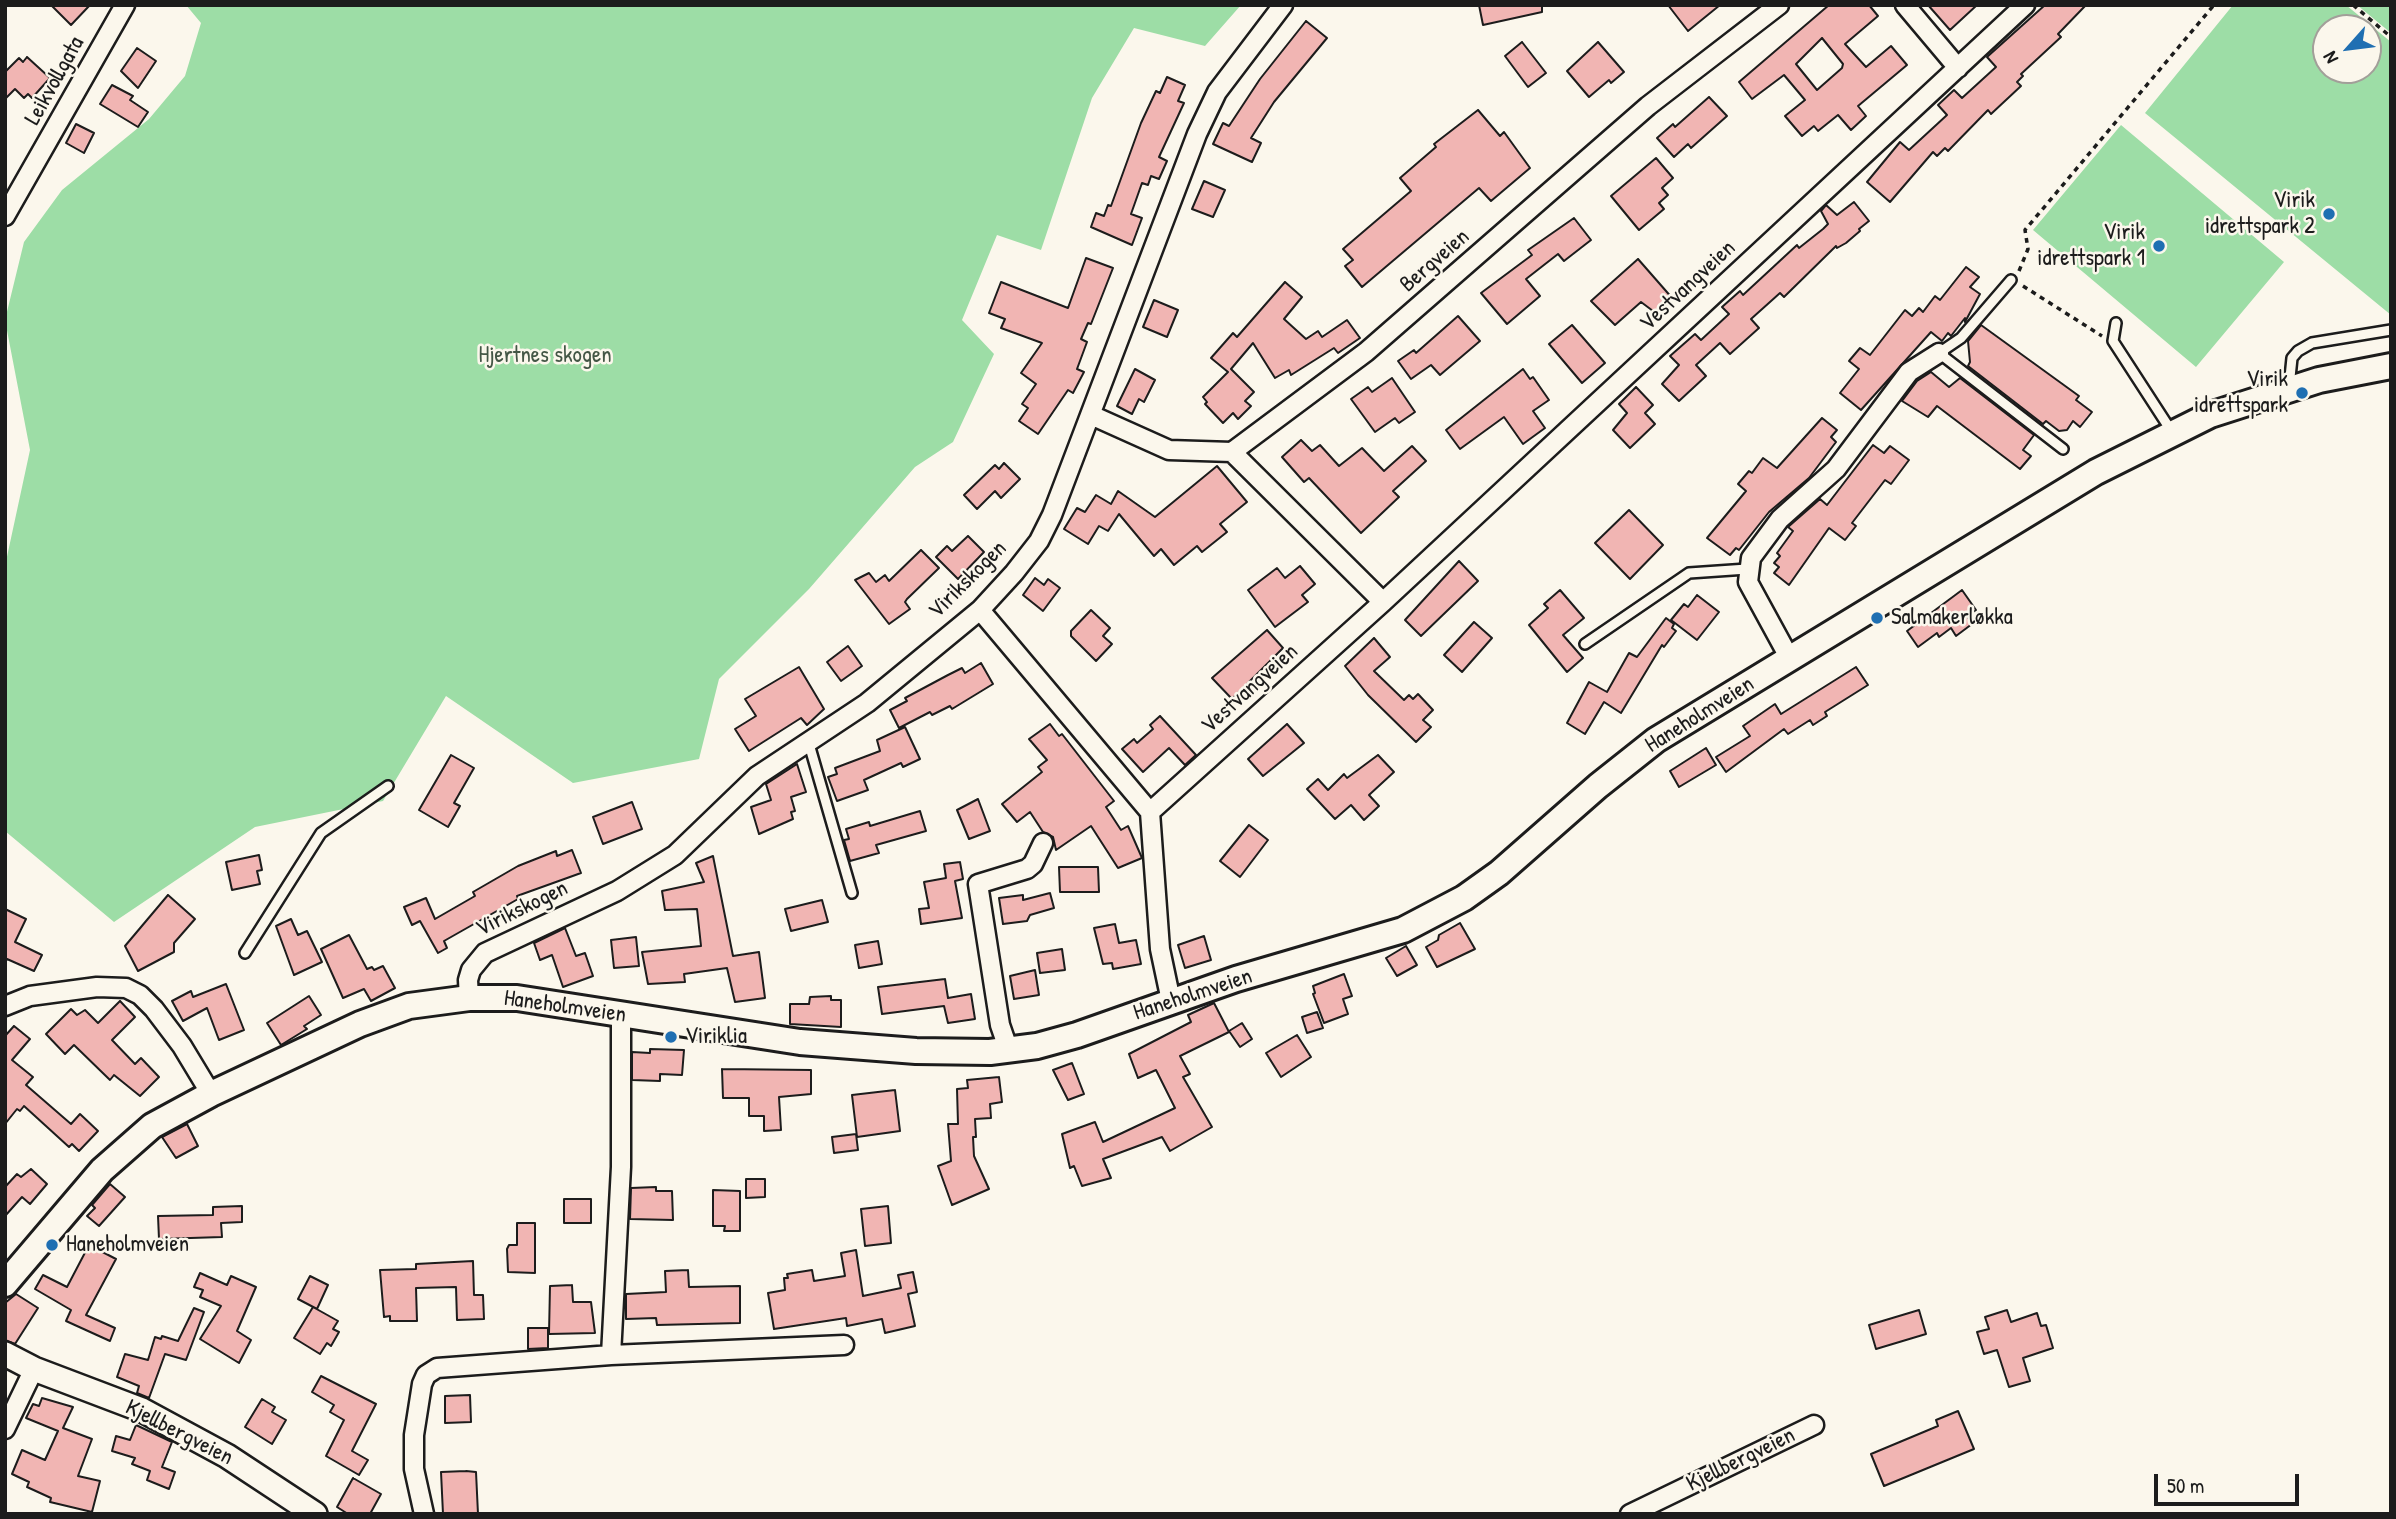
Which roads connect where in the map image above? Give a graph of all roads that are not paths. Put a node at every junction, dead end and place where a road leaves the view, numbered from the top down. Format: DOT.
graph roads {
  1 [pos="125,5"];
  2 [pos="1283,5"];
  3 [pos="1779,5"];
  4 [pos="1905,5"];
  5 [pos="2025,5"];
  6 [pos="1958,68"];
  7 [pos="5,216"];
  8 [pos="2011,280"];
  9 [pos="2116,323"];
  10 [pos="2391,330"];
  11 [pos="1939,353"];
  12 [pos="2391,366"];
  13 [pos="2289,389"];
  14 [pos="1091,415"];
  15 [pos="2172,432"];
  16 [pos="2063,449"];
  17 [pos="1232,452"];
  18 [pos="1747,569"];
  19 [pos="1383,602"];
  20 [pos="980,610"];
  21 [pos="1585,644"];
  22 [pos="1790,659"];
  23 [pos="810,744"];
  24 [pos="388,786"];
  25 [pos="1150,812"];
  26 [pos="1043,843"];
  27 [pos="852,893"];
  28 [pos="245,953"];
  29 [pos="469,998"];
  30 [pos="1171,1001"];
  31 [pos="5,1006"];
  32 [pos="621,1014"];
  33 [pos="1009,1051"];
  34 [pos="211,1094"];
  35 [pos="5,1283"];
  36 [pos="844,1345"];
  37 [pos="5,1354"];
  38 [pos="611,1356"];
  39 [pos="34,1370"];
  40 [pos="1814,1425"];
  41 [pos="5,1429"];
  42 [pos="315,1514"];
  43 [pos="424,1514"];
  44 [pos="1630,1514"];
  1 -- 7 [label="street, Leikvollgata"];
  2 -- 14 [label="street, Virikskogen"];
  3 -- 17 [label="street, Bergveien"];
  4 -- 6 [label="street"];
  5 -- 6 [label="street, Vestvangveien"];
  6 -- 19 [label="street, Vestvangveien"];
  8 -- 11 [label="lane"];
  9 -- 15 [label="lane"];
  10 -- 13 [label="lane"];
  11 -- 16 [label="lane"];
  11 -- 18 [label="street"];
  12 -- 13 [label="main road, Haneholmveien"];
  13 -- 15 [label="main road, Haneholmveien"];
  14 -- 17 [label="street"];
  14 -- 20 [label="street, Virikskogen"];
  15 -- 22 [label="main road, Haneholmveien"];
  17 -- 19 [label="street"];
  18 -- 21 [label="lane"];
  18 -- 22 [label="street"];
  19 -- 25 [label="street, Vestvangveien"];
  20 -- 23 [label="street, Virikskogen"];
  20 -- 25 [label="street"];
  22 -- 30 [label="main road, Haneholmveien"];
  23 -- 27 [label="lane"];
  23 -- 29 [label="street, Virikskogen"];
  24 -- 28 [label="lane"];
  25 -- 30 [label="street"];
  26 -- 33 [label="street"];
  29 -- 32 [label="main road, Haneholmveien"];
  29 -- 34 [label="main road, Haneholmveien"];
  30 -- 33 [label="main road, Haneholmveien"];
  31 -- 34 [label="street"];
  32 -- 33 [label="main road, Haneholmveien"];
  32 -- 38 [label="street"];
  34 -- 35 [label="main road, Haneholmveien"];
  36 -- 38 [label="street"];
  37 -- 39 [label="street, Kjellbergveien"];
  38 -- 43 [label="street"];
  39 -- 41 [label="street"];
  39 -- 42 [label="street, Kjellbergveien"];
  40 -- 44 [label="street, Kjellbergveien"];
}
